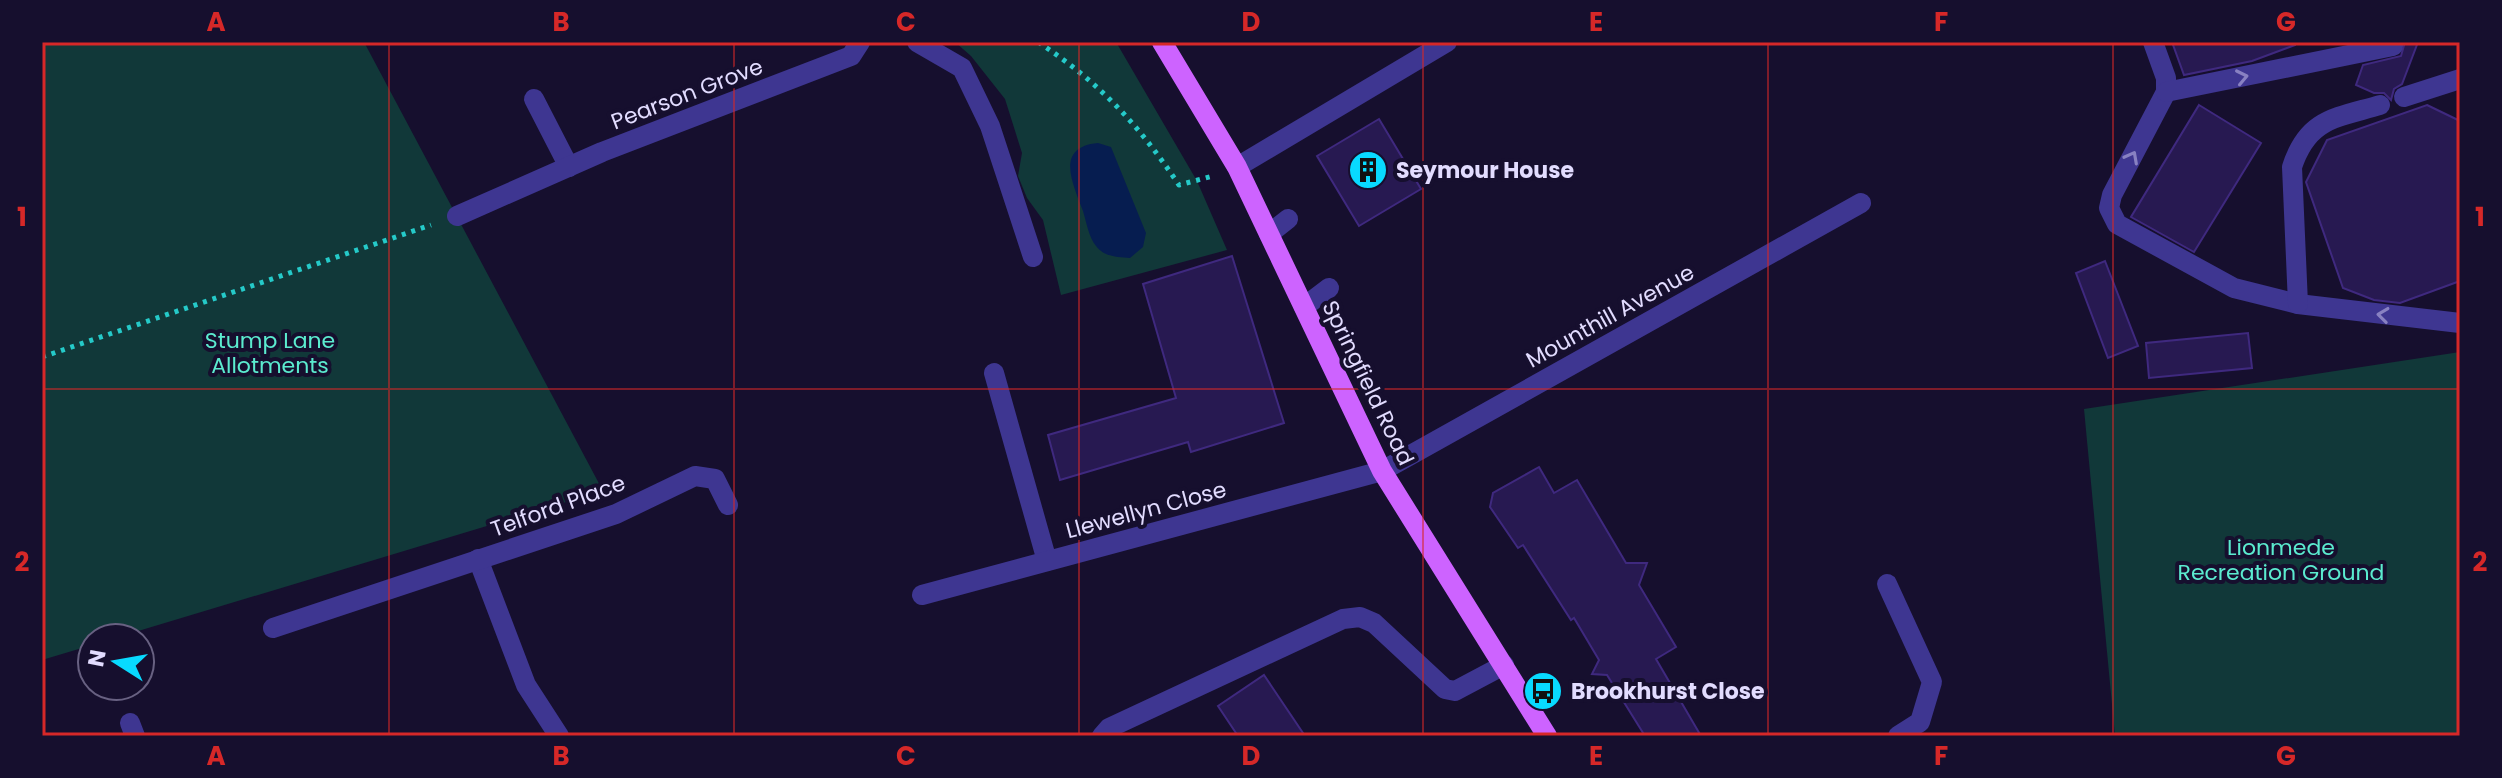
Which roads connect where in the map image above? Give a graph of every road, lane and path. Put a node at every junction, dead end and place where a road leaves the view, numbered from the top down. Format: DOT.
graph roads {
  1 [pos="860,42"];
  2 [pos="917,42"];
  3 [pos="1038,42"];
  4 [pos="1162,42"];
  5 [pos="1447,42"];
  6 [pos="2153,42"];
  7 [pos="2393,46"];
  8 [pos="2460,79"];
  9 [pos="2166,92"];
  10 [pos="2404,97"];
  11 [pos="534,99"];
  12 [pos="2380,105"];
  13 [pos="569,167"];
  14 [pos="1237,167"];
  15 [pos="1861,203"];
  16 [pos="457,216"];
  17 [pos="1288,219"];
  18 [pos="1269,234"];
  19 [pos="1033,257"];
  20 [pos="1329,288"];
  21 [pos="2298,304"];
  22 [pos="1304,307"];
  23 [pos="2460,323"];
  24 [pos="42,357"];
  25 [pos="994,373"];
  26 [pos="1382,471"];
  27 [pos="728,505"];
  28 [pos="478,559"];
  29 [pos="1047,561"];
  30 [pos="1887,584"];
  31 [pos="922,595"];
  32 [pos="273,628"];
  33 [pos="1504,665"];
  34 [pos="559,736"];
  35 [pos="1102,736"];
  36 [pos="1547,736"];
  37 [pos="1898,736"];
  1 -- 13 [label="street, Pearson Grove"];
  2 -- 19 [label="street"];
  3 -- 14 [label="path"];
  4 -- 14 [label="main road, Springfield Road"];
  5 -- 14 [label="street"];
  6 -- 9 [label="street"];
  9 -- 7 [label="street, one-way"];
  8 -- 10 [label="street"];
  21 -- 9 [label="street, one-way"];
  11 -- 13 [label="street"];
  12 -- 21 [label="street"];
  13 -- 16 [label="street, Pearson Grove"];
  14 -- 18 [label="main road, Springfield Road"];
  15 -- 26 [label="street, Mounthill Avenue"];
  16 -- 24 [label="path"];
  17 -- 18 [label="street"];
  18 -- 22 [label="main road, Springfield Road"];
  20 -- 22 [label="street"];
  23 -- 21 [label="street, one-way"];
  22 -- 26 [label="main road, Springfield Road"];
  25 -- 29 [label="street"];
  26 -- 29 [label="street, Llewellyn Close"];
  26 -- 33 [label="main road, Springfield Road"];
  27 -- 28 [label="street, Telford Place"];
  28 -- 32 [label="street, Telford Place"];
  28 -- 34 [label="street, Telford Place"];
  29 -- 31 [label="street, Llewellyn Close"];
  30 -- 37 [label="street"];
  33 -- 35 [label="street"];
  33 -- 36 [label="main road, Springfield Road"];
}
